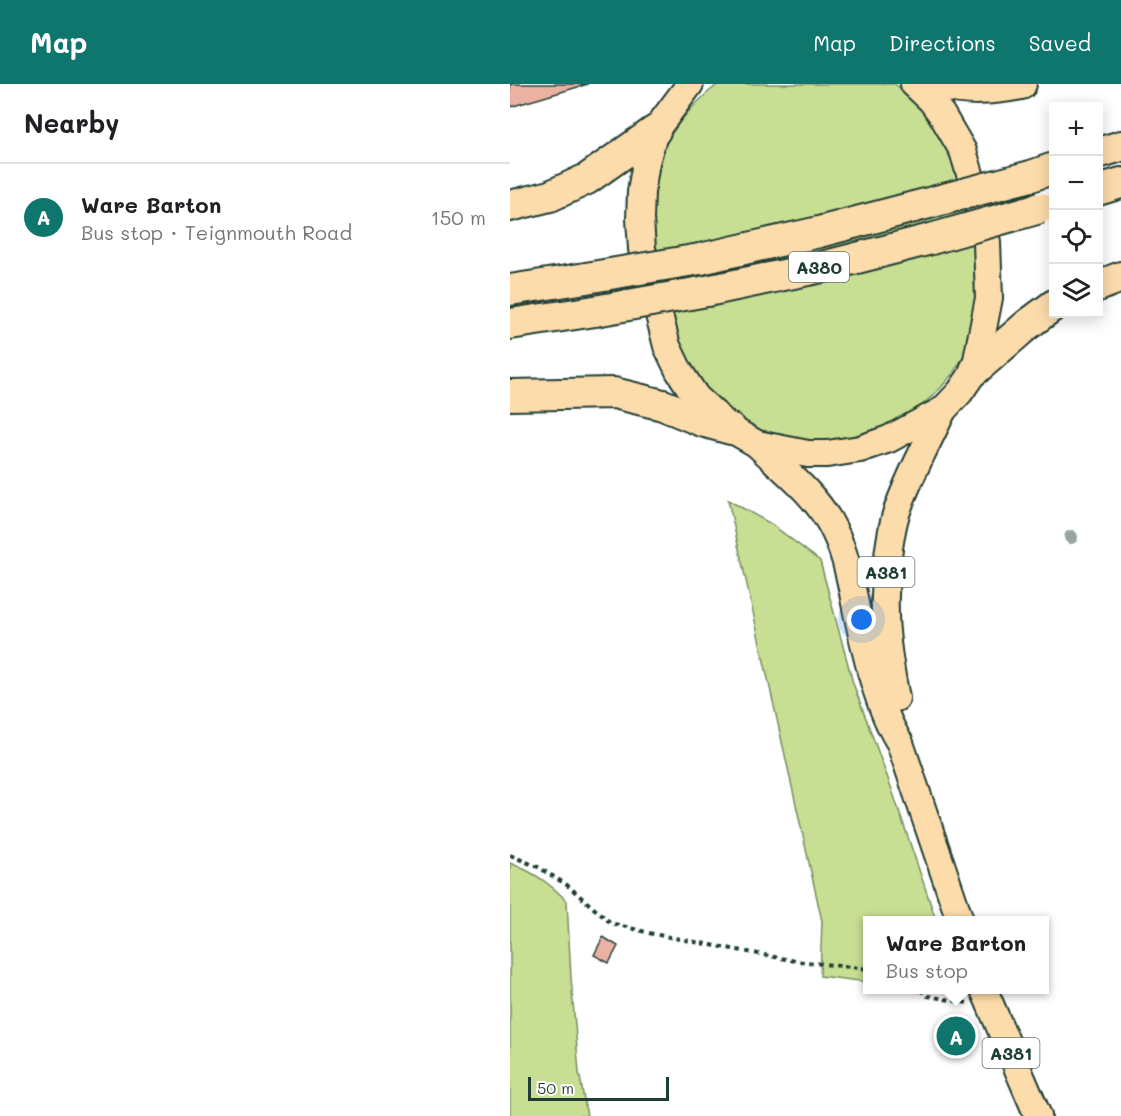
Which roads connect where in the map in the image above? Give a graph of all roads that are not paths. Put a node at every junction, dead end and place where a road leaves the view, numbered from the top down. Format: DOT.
graph roads {
  1 [pos="689,84"];
  2 [pos="914,84"];
  3 [pos="937,84"];
  4 [pos="1021,84"];
  5 [pos="655,131"];
  6 [pos="1121,146"];
  7 [pos="1103,151"];
  8 [pos="1042,172"];
  9 [pos="1121,183"];
  10 [pos="1103,188"];
  11 [pos="510,206"];
  12 [pos="1047,206"];
  13 [pos="1121,277"];
  14 [pos="1103,284"];
  15 [pos="510,290"];
  16 [pos="1049,308"];
  17 [pos="510,324"];
  18 [pos="975,370"];
  19 [pos="510,395"];
  20 [pos="943,410"];
  21 [pos="731,429"];
  22 [pos="757,444"];
  23 [pos="900,743"];
  24 [pos="958,916"];
  25 [pos="987,997"];
  26 [pos="1038,1116"];
  1 -- 5 [label="main road"];
  2 -- 18 [label="main road"];
  3 -- 4 [label="highway"];
  5 -- 11 [label="highway"];
  5 -- 21 [label="main road"];
  6 -- 7 [label="highway"];
  8 -- 15 [label="highway, A380, bridge"];
  9 -- 10 [label="highway"];
  12 -- 17 [label="highway, A380, bridge"];
  13 -- 14 [label="highway"];
  16 -- 18 [label="highway"];
  18 -- 20 [label="main road"];
  19 -- 21 [label="highway"];
  20 -- 22 [label="main road"];
  20 -- 23 [label="main road, A381"];
  21 -- 22 [label="main road"];
  22 -- 23 [label="main road, A381"];
  23 -- 24 [label="main road, A381"];
  25 -- 26 [label="main road, A381"];
}
